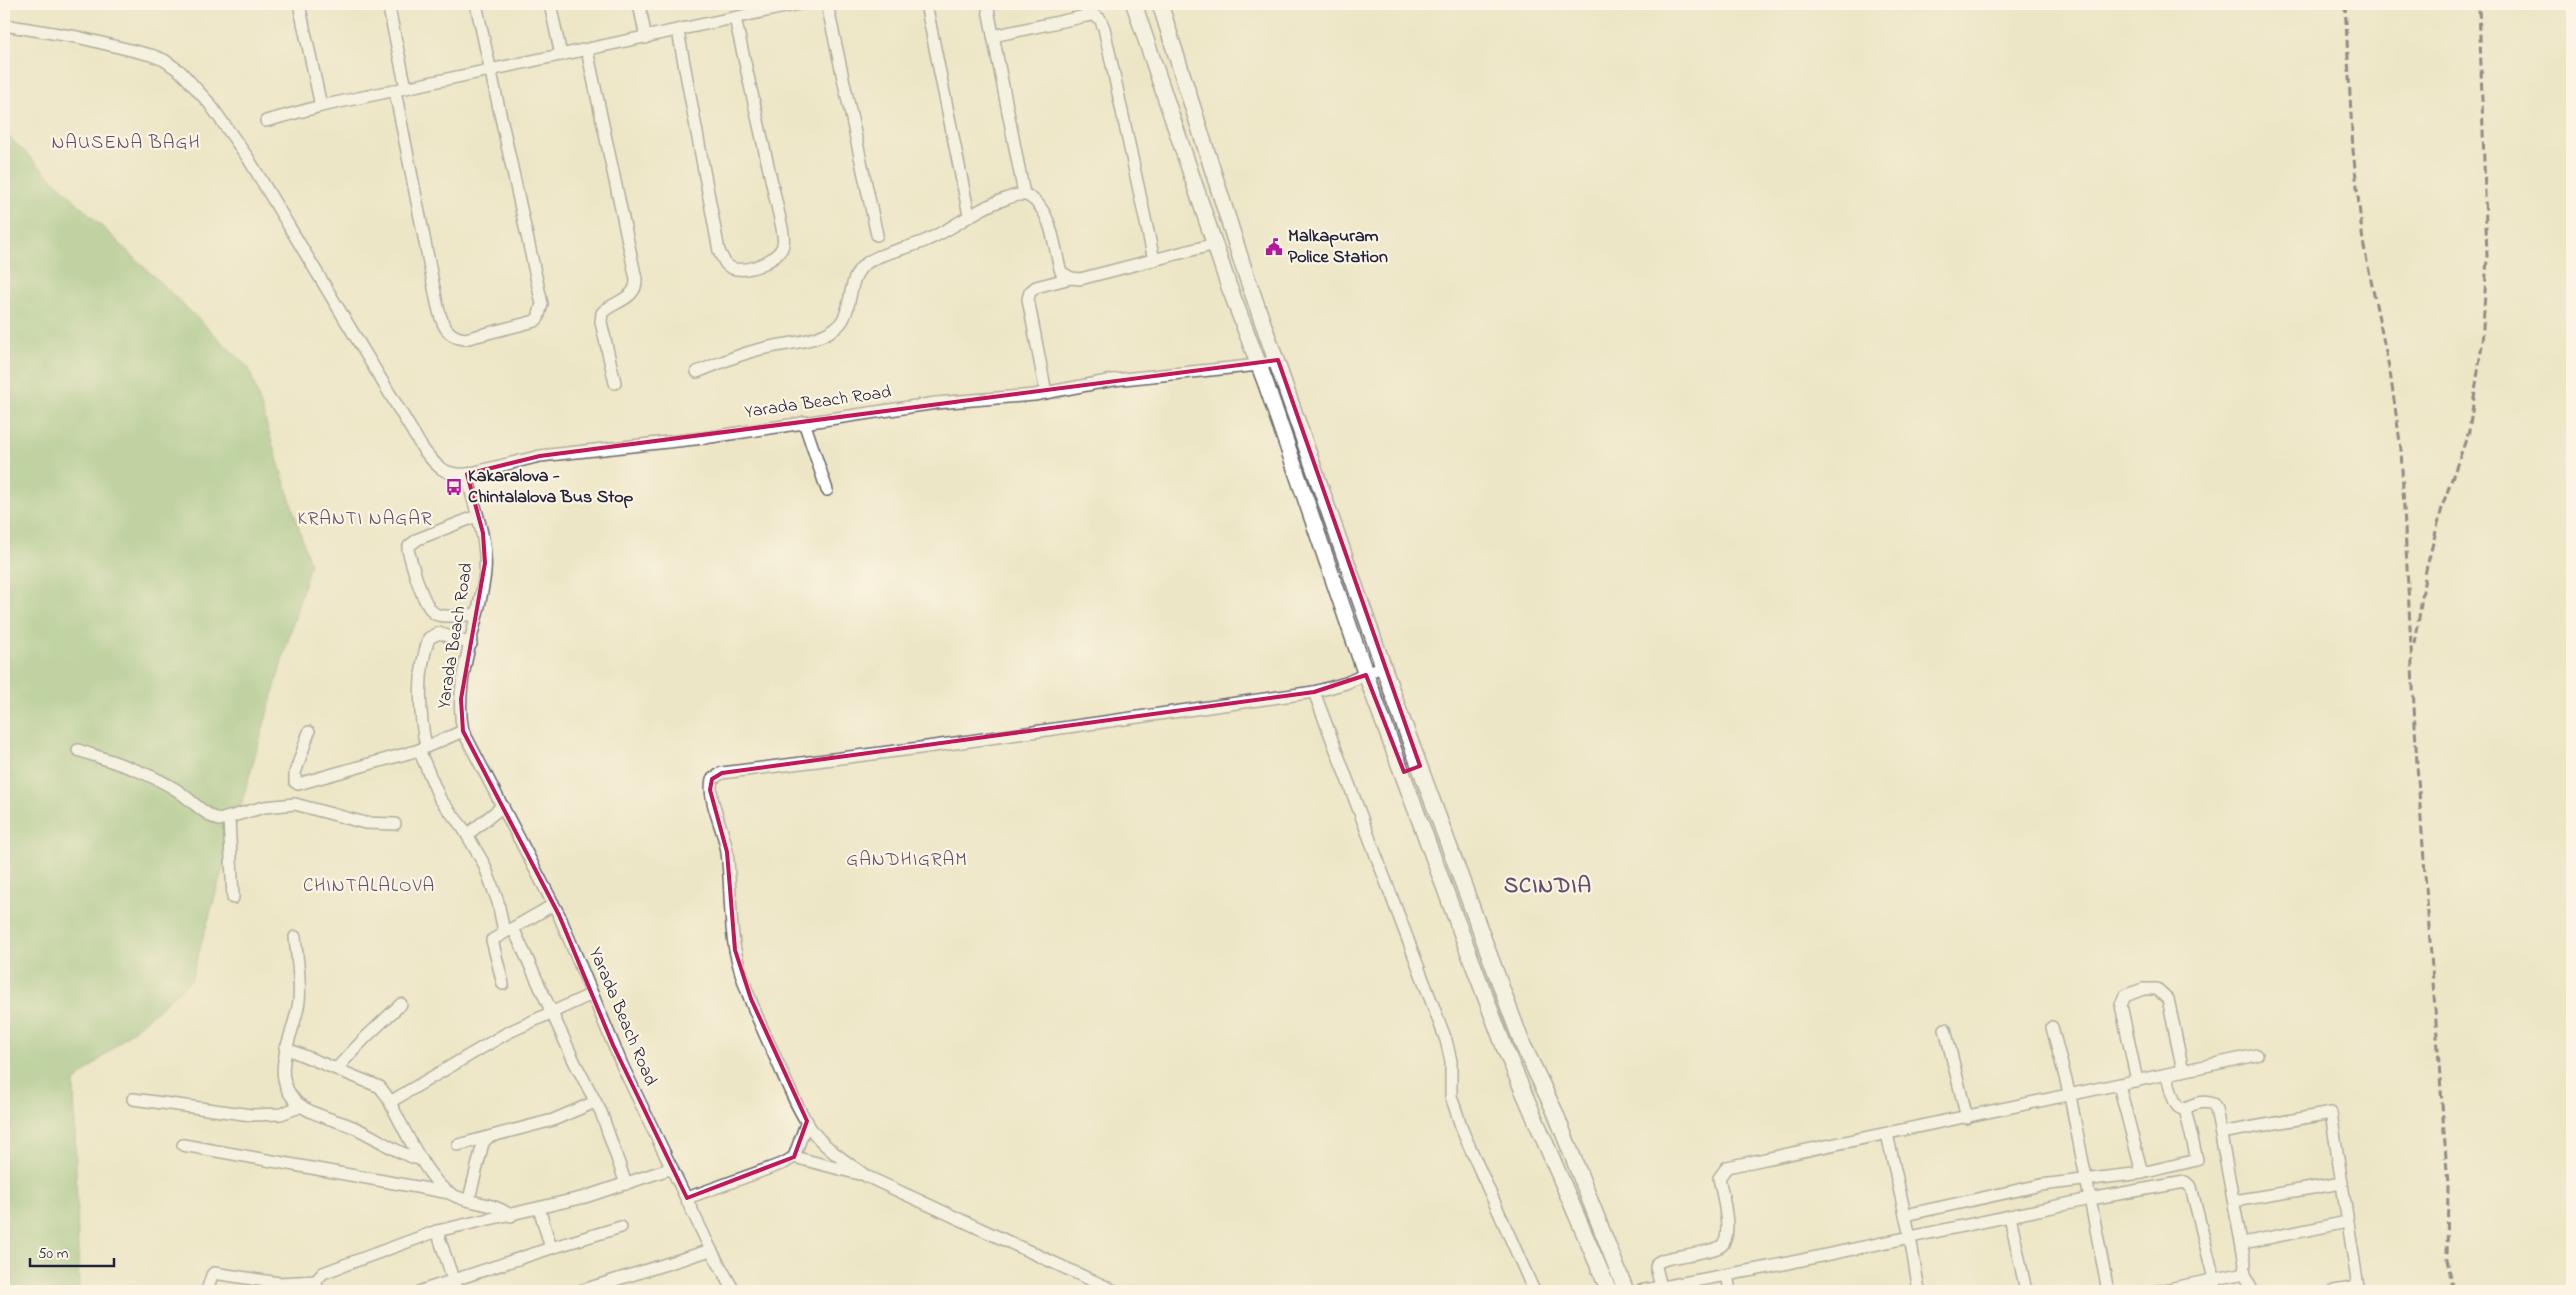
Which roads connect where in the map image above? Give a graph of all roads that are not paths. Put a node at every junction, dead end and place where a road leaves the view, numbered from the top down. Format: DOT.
graph roads {
  1 [pos="299,4"];
  2 [pos="388,4"];
  3 [pos="476,4"];
  4 [pos="550,4"];
  5 [pos="639,4"];
  6 [pos="799,4"];
  7 [pos="827,4"];
  8 [pos="926,4"];
  9 [pos="988,4"];
  10 [pos="1134,4"];
  11 [pos="1160,4"];
  12 [pos="735,18"];
  13 [pos="4,25"];
  14 [pos="678,31"];
  15 [pos="994,36"];
  16 [pos="646,38"];
  17 [pos="587,50"];
  18 [pos="561,55"];
  19 [pos="490,71"];
  20 [pos="401,90"];
  21 [pos="321,106"];
  22 [pos="266,120"];
  23 [pos="1024,194"];
  24 [pos="969,215"];
  25 [pos="877,235"];
  26 [pos="1215,244"];
  27 [pos="1154,260"];
  28 [pos="1071,278"];
  29 [pos="1278,360"];
  30 [pos="1259,364"];
  31 [pos="697,372"];
  32 [pos="615,383"];
  33 [pos="1046,393"];
  34 [pos="804,422"];
  35 [pos="467,474"];
  36 [pos="827,490"];
  37 [pos="477,516"];
  38 [pos="477,614"];
  39 [pos="471,644"];
  40 [pos="1383,666"];
  41 [pos="1366,675"];
  42 [pos="1314,692"];
  43 [pos="463,731"];
  44 [pos="309,732"];
  45 [pos="423,748"];
  46 [pos="78,750"];
  47 [pos="1420,766"];
  48 [pos="1404,772"];
  49 [pos="307,794"];
  50 [pos="503,806"];
  51 [pos="229,819"];
  52 [pos="395,824"];
  53 [pos="468,834"];
  54 [pos="233,898"];
  55 [pos="553,905"];
  56 [pos="509,930"];
  57 [pos="295,937"];
  58 [pos="503,984"];
  59 [pos="592,994"];
  60 [pos="402,1004"];
  61 [pos="552,1013"];
  62 [pos="2052,1027"];
  63 [pos="1945,1029"];
  64 [pos="285,1048"];
  65 [pos="2257,1055"];
  66 [pos="337,1068"];
  67 [pos="2183,1071"];
  68 [pos="2167,1075"];
  69 [pos="2137,1081"];
  70 [pos="2119,1085"];
  71 [pos="2070,1096"];
  72 [pos="133,1099"];
  73 [pos="390,1102"];
  74 [pos="596,1102"];
  75 [pos="302,1106"];
  76 [pos="2185,1109"];
  77 [pos="1967,1118"];
  78 [pos="807,1121"];
  79 [pos="2221,1133"];
  80 [pos="1887,1134"];
  81 [pos="488,1137"];
  82 [pos="183,1145"];
  83 [pos="458,1145"];
  84 [pos="794,1157"];
  85 [pos="422,1160"];
  86 [pos="672,1168"];
  87 [pos="2142,1173"];
  88 [pos="866,1176"];
  89 [pos="2088,1179"];
  90 [pos="2342,1183"];
  91 [pos="626,1184"];
  92 [pos="450,1193"];
  93 [pos="687,1198"];
  94 [pos="469,1199"];
  95 [pos="2090,1199"];
  96 [pos="2234,1201"];
  97 [pos="539,1208"];
  98 [pos="1905,1215"];
  99 [pos="512,1216"];
  100 [pos="2010,1216"];
  101 [pos="2347,1222"];
  102 [pos="622,1227"];
  103 [pos="437,1231"];
  104 [pos="1910,1237"];
  105 [pos="2242,1243"];
  106 [pos="551,1248"];
  107 [pos="711,1250"];
  108 [pos="2244,1271"];
  109 [pos="1727,1275"];
  110 [pos="316,1286"];
  111 [pos="455,1286"];
  112 [pos="2215,1286"];
  113 [pos="1660,1287"];
  114 [pos="2359,1289"];
  115 [pos="207,1291"];
  116 [pos="421,1291"];
  117 [pos="580,1291"];
  118 [pos="734,1291"];
  119 [pos="1116,1291"];
  120 [pos="1534,1291"];
  121 [pos="1609,1291"];
  122 [pos="1626,1291"];
  123 [pos="1640,1291"];
  124 [pos="1730,1291"];
  125 [pos="1919,1291"];
  126 [pos="2026,1291"];
  127 [pos="2108,1291"];
  128 [pos="2159,1291"];
  129 [pos="2252,1291"];
  130 [pos="2334,1291"];
  1 -- 21 [label="street"];
  2 -- 20 [label="street"];
  3 -- 19 [label="street"];
  4 -- 18 [label="street"];
  5 -- 16 [label="street"];
  6 -- 12 [label="street"];
  7 -- 25 [label="street"];
  8 -- 24 [label="street"];
  9 -- 15 [label="street"];
  10 -- 26 [label="main road"];
  11 -- 29 [label="main road"];
  12 -- 14 [label="street"];
  12 -- 14 [label="street"];
  13 -- 35 [label="street"];
  14 -- 16 [label="street"];
  15 -- 23 [label="street"];
  15 -- 27 [label="street"];
  16 -- 17 [label="street"];
  17 -- 18 [label="street"];
  17 -- 32 [label="street"];
  18 -- 19 [label="street"];
  19 -- 20 [label="street"];
  19 -- 20 [label="street"];
  20 -- 21 [label="street"];
  21 -- 22 [label="street"];
  23 -- 24 [label="street"];
  23 -- 28 [label="street"];
  24 -- 31 [label="street"];
  26 -- 27 [label="street"];
  26 -- 30 [label="main road"];
  27 -- 28 [label="street"];
  28 -- 33 [label="street"];
  29 -- 30 [label="street, Yarada Beach Road"];
  29 -- 40 [label="main road"];
  30 -- 33 [label="street, Yarada Beach Road"];
  30 -- 41 [label="main road"];
  33 -- 34 [label="street, Yarada Beach Road"];
  34 -- 35 [label="street, Yarada Beach Road"];
  34 -- 36 [label="street"];
  35 -- 37 [label="street, Yarada Beach Road"];
  37 -- 38 [label="street, Yarada Beach Road"];
  37 -- 38 [label="street"];
  38 -- 39 [label="street, Yarada Beach Road"];
  39 -- 43 [label="street, Yarada Beach Road"];
  39 -- 45 [label="street"];
  40 -- 41 [label="street"];
  40 -- 47 [label="main road"];
  41 -- 42 [label="street"];
  41 -- 48 [label="main road"];
  42 -- 78 [label="street"];
  42 -- 120 [label="street"];
  43 -- 45 [label="street"];
  43 -- 50 [label="street, Yarada Beach Road"];
  44 -- 49 [label="street"];
  45 -- 49 [label="street"];
  45 -- 53 [label="street"];
  46 -- 51 [label="street"];
  47 -- 48 [label="street"];
  47 -- 122 [label="main road"];
  48 -- 121 [label="main road"];
  49 -- 51 [label="street"];
  49 -- 52 [label="street"];
  50 -- 53 [label="street"];
  50 -- 55 [label="street, Yarada Beach Road"];
  51 -- 54 [label="street"];
  53 -- 56 [label="street"];
  55 -- 56 [label="street"];
  55 -- 59 [label="street, Yarada Beach Road"];
  56 -- 58 [label="street"];
  56 -- 61 [label="street"];
  57 -- 64 [label="street"];
  59 -- 61 [label="street"];
  59 -- 86 [label="street, Yarada Beach Road"];
  60 -- 66 [label="street"];
  61 -- 73 [label="street"];
  61 -- 74 [label="street"];
  62 -- 71 [label="street"];
  63 -- 77 [label="street"];
  64 -- 66 [label="street"];
  64 -- 75 [label="street"];
  65 -- 67 [label="street"];
  66 -- 73 [label="street"];
  67 -- 68 [label="street"];
  67 -- 69 [label="street"];
  68 -- 69 [label="street"];
  68 -- 76 [label="street"];
  69 -- 70 [label="street"];
  70 -- 71 [label="street"];
  70 -- 87 [label="street"];
  71 -- 77 [label="street"];
  71 -- 89 [label="street"];
  72 -- 75 [label="street"];
  73 -- 85 [label="street"];
  74 -- 81 [label="street"];
  74 -- 91 [label="street"];
  75 -- 85 [label="street"];
  76 -- 79 [label="street"];
  76 -- 87 [label="street"];
  77 -- 80 [label="street"];
  78 -- 84 [label="street"];
  78 -- 88 [label="street"];
  79 -- 90 [label="street"];
  79 -- 96 [label="street"];
  80 -- 98 [label="street"];
  80 -- 113 [label="street"];
  81 -- 83 [label="street"];
  81 -- 94 [label="street"];
  82 -- 92 [label="street"];
  84 -- 88 [label="street"];
  84 -- 93 [label="street"];
  85 -- 92 [label="street"];
  86 -- 91 [label="street"];
  86 -- 93 [label="street, Yarada Beach Road"];
  87 -- 89 [label="street"];
  88 -- 119 [label="street"];
  89 -- 95 [label="street"];
  89 -- 98 [label="street"];
  90 -- 96 [label="street"];
  90 -- 101 [label="street"];
  91 -- 97 [label="street"];
  92 -- 94 [label="street"];
  93 -- 107 [label="street, Yarada Beach Road"];
  94 -- 99 [label="street"];
  95 -- 100 [label="street"];
  95 -- 112 [label="street"];
  95 -- 127 [label="street"];
  96 -- 105 [label="street"];
  97 -- 99 [label="street"];
  97 -- 106 [label="street"];
  98 -- 104 [label="street"];
  99 -- 103 [label="street"];
  100 -- 104 [label="street"];
  100 -- 126 [label="street"];
  101 -- 105 [label="street"];
  101 -- 114 [label="street"];
  102 -- 106 [label="street"];
  103 -- 110 [label="street"];
  103 -- 111 [label="street"];
  104 -- 109 [label="street"];
  104 -- 125 [label="street"];
  105 -- 108 [label="street"];
  106 -- 111 [label="street"];
  107 -- 117 [label="street"];
  107 -- 118 [label="street, Yarada Beach Road"];
  108 -- 112 [label="street"];
  108 -- 129 [label="street"];
  109 -- 113 [label="street"];
  109 -- 124 [label="street"];
  110 -- 115 [label="street"];
  111 -- 116 [label="street"];
  112 -- 128 [label="street"];
  113 -- 123 [label="street"];
  114 -- 130 [label="street"];
}
